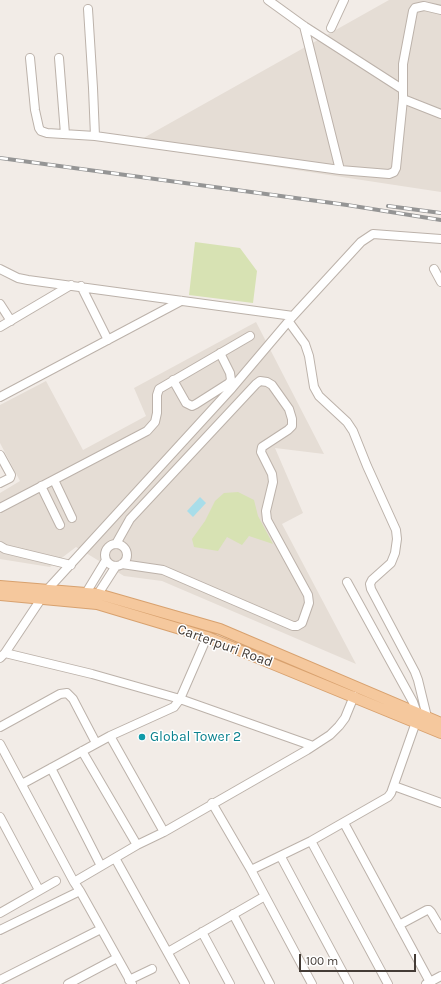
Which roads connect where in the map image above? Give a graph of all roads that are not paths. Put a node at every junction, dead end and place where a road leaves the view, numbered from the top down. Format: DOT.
graph roads {
  1 [pos="344,0"];
  2 [pos="437,0"];
  3 [pos="272,1"];
  4 [pos="88,9"];
  5 [pos="440,9"];
  6 [pos="304,26"];
  7 [pos="331,28"];
  8 [pos="30,58"];
  9 [pos="59,58"];
  10 [pos="402,89"];
  11 [pos="402,99"];
  12 [pos="441,114"];
  13 [pos="65,134"];
  14 [pos="95,136"];
  15 [pos="340,170"];
  16 [pos="441,239"];
  17 [pos="0,269"];
  18 [pos="434,269"];
  19 [pos="441,282"];
  20 [pos="70,285"];
  21 [pos="81,286"];
  22 [pos="181,301"];
  23 [pos="0,304"];
  24 [pos="291,319"];
  25 [pos="11,321"];
  26 [pos="0,327"];
  27 [pos="250,336"];
  28 [pos="108,340"];
  29 [pos="220,353"];
  30 [pos="173,380"];
  31 [pos="0,397"];
  32 [pos="0,455"];
  33 [pos="54,480"];
  34 [pos="0,483"];
  35 [pos="41,486"];
  36 [pos="0,508"];
  37 [pos="72,518"];
  38 [pos="60,525"];
  39 [pos="116,544"];
  40 [pos="0,546"];
  41 [pos="106,560"];
  42 [pos="70,565"];
  43 [pos="119,565"];
  44 [pos="347,582"];
  45 [pos="0,586"];
  46 [pos="47,590"];
  47 [pos="0,595"];
  48 [pos="85,597"];
  49 [pos="41,599"];
  50 [pos="98,599"];
  51 [pos="207,636"];
  52 [pos="2,655"];
  53 [pos="354,696"];
  54 [pos="180,699"];
  55 [pos="416,717"];
  56 [pos="427,717"];
  57 [pos="441,723"];
  58 [pos="0,727"];
  59 [pos="441,734"];
  60 [pos="110,736"];
  61 [pos="96,743"];
  62 [pos="0,744"];
  63 [pos="313,746"];
  64 [pos="82,751"];
  65 [pos="51,768"];
  66 [pos="22,784"];
  67 [pos="394,786"];
  68 [pos="212,803"];
  69 [pos="441,803"];
  70 [pos="0,817"];
  71 [pos="344,823"];
  72 [pos="164,832"];
  73 [pos="311,841"];
  74 [pos="137,845"];
  75 [pos="281,857"];
  76 [pos="115,858"];
  77 [pos="101,866"];
  78 [pos="251,870"];
  79 [pos="56,881"];
  80 [pos="74,882"];
  81 [pos="40,890"];
  82 [pos="80,891"];
  83 [pos="265,896"];
  84 [pos="0,913"];
  85 [pos="233,914"];
  86 [pos="399,925"];
  87 [pos="101,929"];
  88 [pos="441,929"];
  89 [pos="0,930"];
  90 [pos="202,932"];
  91 [pos="168,952"];
  92 [pos="117,958"];
  93 [pos="152,969"];
  94 [pos="441,976"];
  95 [pos="0,980"];
  96 [pos="131,983"];
  97 [pos="429,983"];
  98 [pos="68,984"];
  99 [pos="185,984"];
  100 [pos="230,984"];
  101 [pos="270,984"];
  102 [pos="312,984"];
  103 [pos="350,984"];
  104 [pos="388,984"];
  1 -- 7 [label="street"];
  2 -- 5 [label="street"];
  3 -- 6 [label="street"];
  4 -- 14 [label="street"];
  5 -- 10 [label="street"];
  6 -- 10 [label="street"];
  6 -- 15 [label="street"];
  8 -- 13 [label="street"];
  9 -- 13 [label="street"];
  10 -- 11 [label="street"];
  11 -- 12 [label="street"];
  11 -- 15 [label="street"];
  13 -- 14 [label="street"];
  14 -- 15 [label="street"];
  16 -- 24 [label="street"];
  17 -- 20 [label="street"];
  18 -- 19 [label="street"];
  20 -- 21 [label="street"];
  20 -- 25 [label="street"];
  21 -- 22 [label="street"];
  21 -- 28 [label="street"];
  22 -- 24 [label="street"];
  22 -- 28 [label="street"];
  23 -- 25 [label="street"];
  24 -- 42 [label="street"];
  24 -- 56 [label="street"];
  25 -- 26 [label="street"];
  27 -- 29 [label="street"];
  28 -- 31 [label="street"];
  29 -- 30 [label="street"];
  29 -- 30 [label="street"];
  30 -- 33 [label="street"];
  32 -- 34 [label="street"];
  33 -- 35 [label="street"];
  33 -- 37 [label="street"];
  35 -- 36 [label="street"];
  35 -- 38 [label="street"];
  39 -- 41 [label="street"];
  39 -- 43 [label="street"];
  39 -- 43 [label="street"];
  40 -- 42 [label="street"];
  41 -- 43 [label="street"];
  41 -- 48 [label="street"];
  42 -- 46 [label="street"];
  43 -- 50 [label="street"];
  44 -- 55 [label="street"];
  45 -- 46 [label="main road, Carterpuri Road"];
  46 -- 48 [label="main road, Carterpuri Road"];
  46 -- 49 [label="street"];
  47 -- 49 [label="main road, Carterpuri Road"];
  48 -- 49 [label="main road, Carterpuri Road"];
  48 -- 50 [label="main road, Carterpuri Road"];
  49 -- 52 [label="street"];
  50 -- 51 [label="main road, Carterpuri Road"];
  50 -- 55 [label="main road, Carterpuri Road"];
  51 -- 53 [label="main road, Carterpuri Road"];
  51 -- 54 [label="street"];
  52 -- 54 [label="street"];
  53 -- 55 [label="main road, Carterpuri Road"];
  53 -- 63 [label="street"];
  54 -- 60 [label="street"];
  54 -- 63 [label="street"];
  55 -- 56 [label="main road, Carterpuri Road"];
  55 -- 59 [label="main road, Carterpuri Road"];
  55 -- 67 [label="street"];
  56 -- 57 [label="main road, Carterpuri Road"];
  58 -- 61 [label="street"];
  60 -- 61 [label="street"];
  60 -- 72 [label="street"];
  61 -- 64 [label="street"];
  62 -- 66 [label="street"];
  63 -- 68 [label="street"];
  64 -- 65 [label="street"];
  64 -- 74 [label="street"];
  65 -- 66 [label="street"];
  65 -- 77 [label="street"];
  66 -- 80 [label="street"];
  67 -- 69 [label="street"];
  67 -- 71 [label="street"];
  68 -- 72 [label="street"];
  68 -- 78 [label="street"];
  70 -- 81 [label="street"];
  71 -- 73 [label="street"];
  71 -- 86 [label="street"];
  72 -- 74 [label="street"];
  73 -- 75 [label="street"];
  73 -- 104 [label="street"];
  74 -- 76 [label="street"];
  75 -- 78 [label="street"];
  75 -- 103 [label="street"];
  76 -- 77 [label="street"];
  76 -- 91 [label="street"];
  77 -- 80 [label="street"];
  78 -- 83 [label="street"];
  79 -- 81 [label="street"];
  80 -- 82 [label="street"];
  81 -- 84 [label="street"];
  82 -- 87 [label="street"];
  82 -- 89 [label="street"];
  83 -- 85 [label="street"];
  83 -- 102 [label="street"];
  85 -- 90 [label="street"];
  85 -- 101 [label="street"];
  86 -- 88 [label="street"];
  86 -- 97 [label="street"];
  87 -- 92 [label="street"];
  87 -- 95 [label="street"];
  90 -- 91 [label="street"];
  90 -- 100 [label="street"];
  91 -- 99 [label="street"];
  92 -- 96 [label="street"];
  92 -- 98 [label="street"];
  93 -- 96 [label="street"];
  94 -- 97 [label="street"];
}
